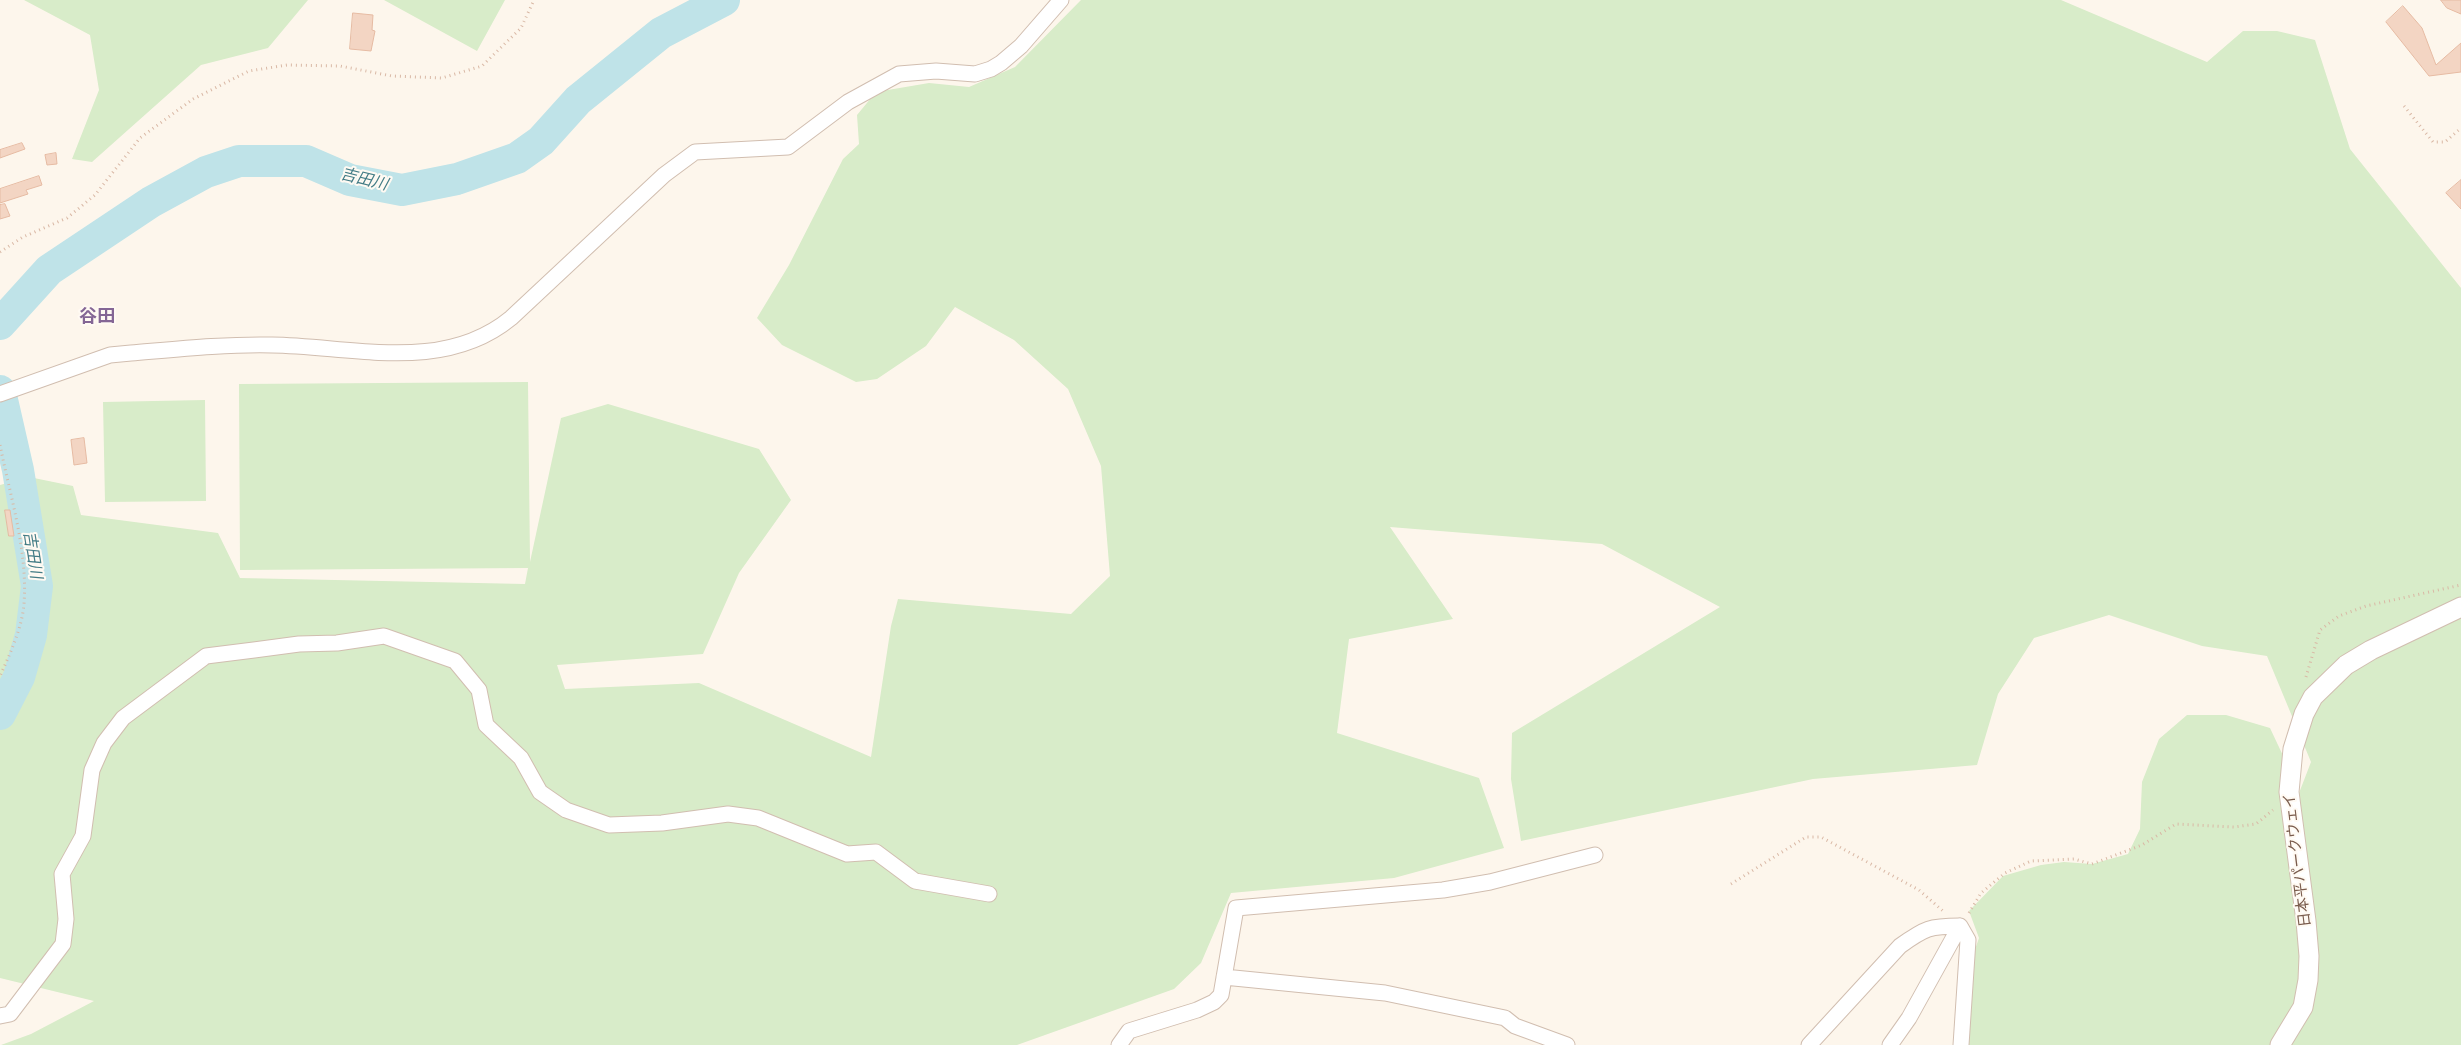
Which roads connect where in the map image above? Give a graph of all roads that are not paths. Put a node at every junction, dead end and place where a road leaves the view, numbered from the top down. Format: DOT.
graph roads {
  1 [pos="1061,0"];
  2 [pos="0,394"];
  3 [pos="2461,607"];
  4 [pos="1595,854"];
  5 [pos="989,894"];
  6 [pos="1960,926"];
  7 [pos="1224,977"];
  8 [pos="0,1016"];
  9 [pos="1118,1045"];
  10 [pos="1568,1045"];
  11 [pos="1809,1045"];
  12 [pos="1890,1045"];
  13 [pos="1961,1045"];
  14 [pos="2280,1045"];
  1 -- 2 [label="street"];
  3 -- 14 [label="street, 日本平パークウェイ"];
  4 -- 7 [label="street"];
  5 -- 8 [label="street"];
  6 -- 11 [label="street"];
  6 -- 12 [label="street"];
  6 -- 13 [label="street"];
  7 -- 9 [label="street"];
  7 -- 10 [label="street"];
}
